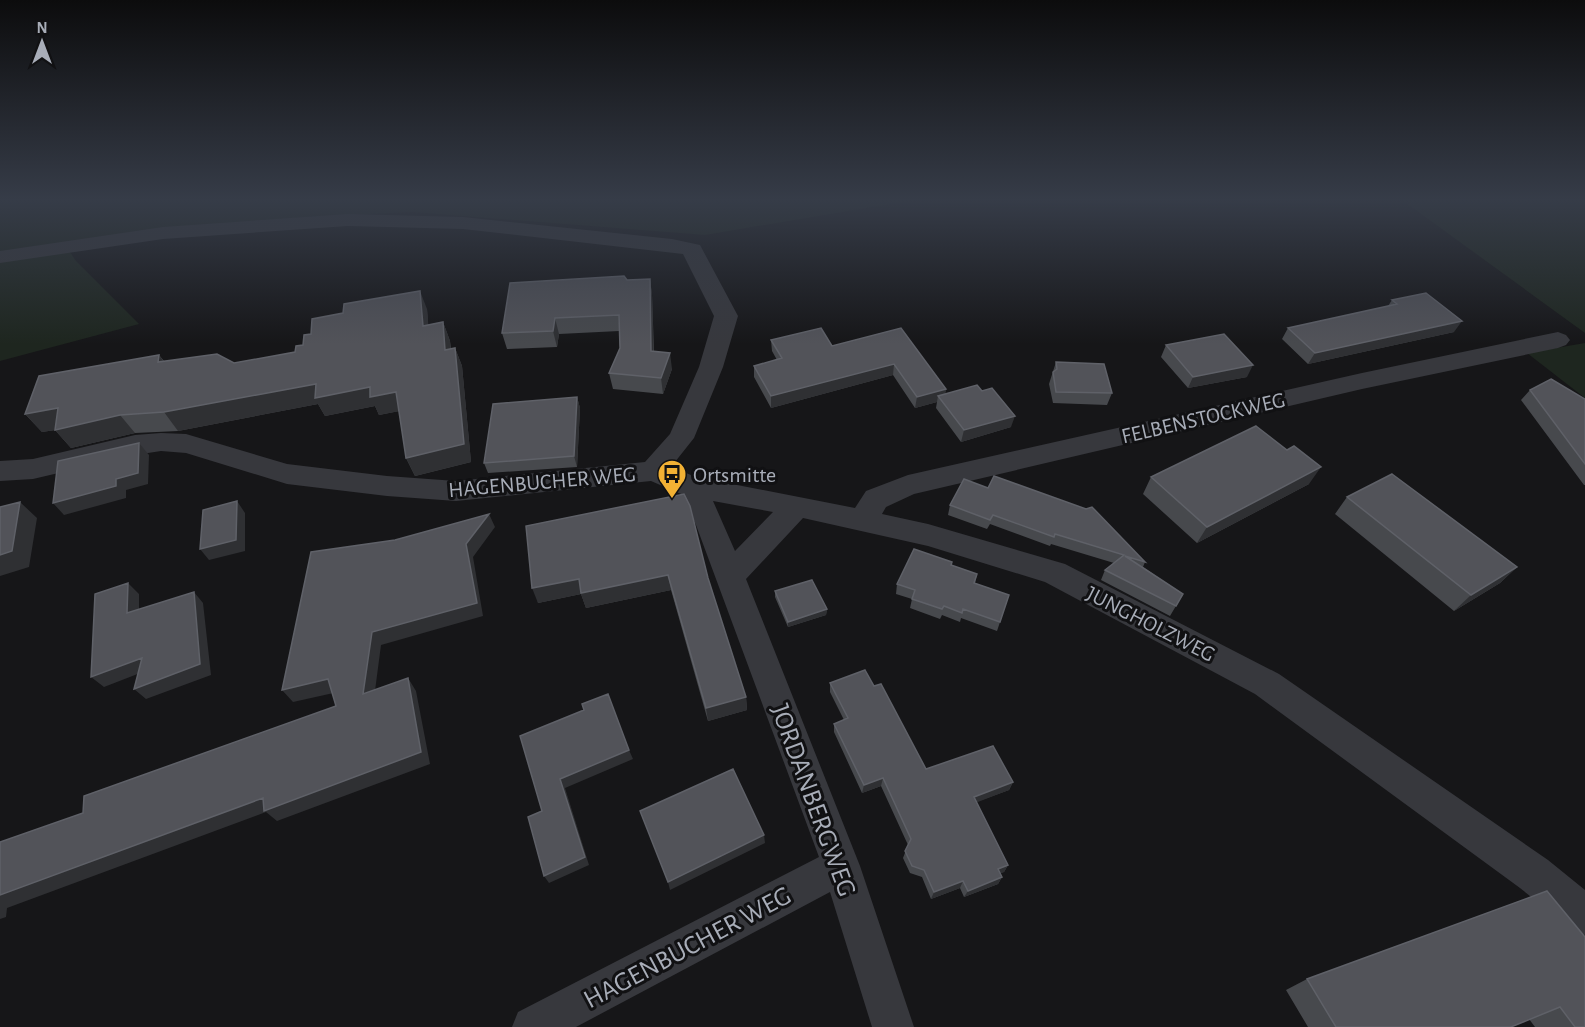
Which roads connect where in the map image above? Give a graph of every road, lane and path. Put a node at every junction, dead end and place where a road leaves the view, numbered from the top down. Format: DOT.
graph roads {
  1 [pos="59,248"];
  2 [pos="684,248"];
  3 [pos="0,257"];
  4 [pos="1558,340"];
  5 [pos="0,471"];
  6 [pos="654,471"];
  7 [pos="692,487"];
  8 [pos="797,506"];
  9 [pos="863,520"];
  10 [pos="730,576"];
  11 [pos="841,866"];
  12 [pos="1585,915"];
  13 [pos="533,1027"];
  14 [pos="893,1027"];
  1 -- 3 [label="street, HAGENBUCHER WEG"];
  2 -- 6 [label="street, HAGENBUCHER WEG"];
  4 -- 9 [label="street, FELBENSTOCKWEG"];
  5 -- 6 [label="street, HAGENBUCHER WEG"];
  6 -- 7 [label="street, JUNGHOLZWEG"];
  7 -- 8 [label="street, JUNGHOLZWEG"];
  7 -- 10 [label="street, JORDANBERGWEG"];
  8 -- 9 [label="street, JUNGHOLZWEG"];
  8 -- 10 [label="street"];
  9 -- 12 [label="street, JUNGHOLZWEG"];
  10 -- 11 [label="street, JORDANBERGWEG"];
  11 -- 13 [label="street, HAGENBUCHER WEG"];
  11 -- 14 [label="street, JORDANBERGWEG"];
}
